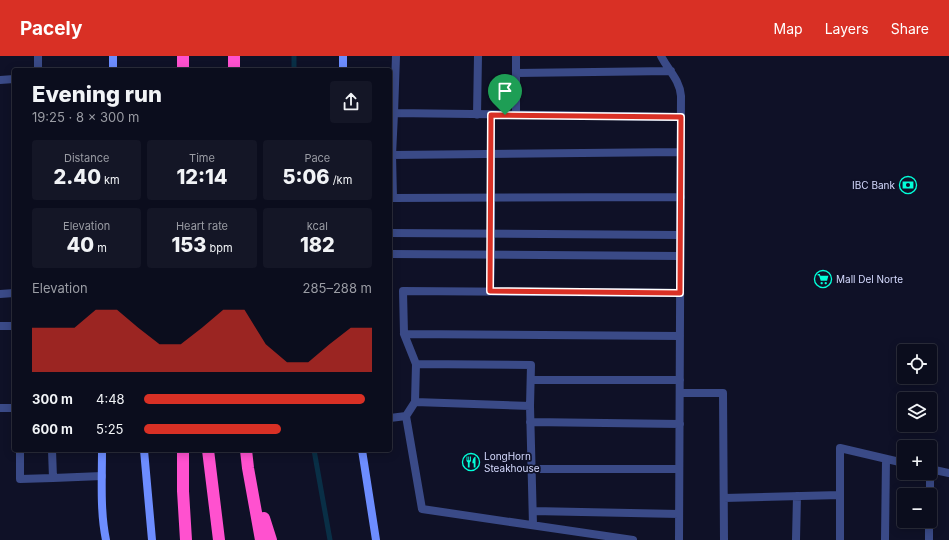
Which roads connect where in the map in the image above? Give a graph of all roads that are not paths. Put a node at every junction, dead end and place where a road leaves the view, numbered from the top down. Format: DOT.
graph roads {
  1 [pos="38,56"];
  2 [pos="113,56"];
  3 [pos="183,56"];
  4 [pos="234,56"];
  5 [pos="343,56"];
  6 [pos="396,56"];
  7 [pos="478,56"];
  8 [pos="516,56"];
  9 [pos="661,56"];
  10 [pos="38,68"];
  11 [pos="113,68"];
  12 [pos="183,68"];
  13 [pos="234,68"];
  14 [pos="343,68"];
  15 [pos="671,71"];
  16 [pos="516,73"];
  17 [pos="12,79"];
  18 [pos="0,80"];
  19 [pos="394,113"];
  20 [pos="477,115"];
  21 [pos="491,115"];
  22 [pos="516,115"];
  23 [pos="681,117"];
  24 [pos="681,152"];
  25 [pos="491,154"];
  26 [pos="392,155"];
  27 [pos="491,197"];
  28 [pos="681,197"];
  29 [pos="392,233"];
  30 [pos="491,234"];
  31 [pos="680,235"];
  32 [pos="392,254"];
  33 [pos="491,254"];
  34 [pos="680,256"];
  35 [pos="490,291"];
  36 [pos="12,293"];
  37 [pos="680,293"];
  38 [pos="0,294"];
  39 [pos="0,326"];
  40 [pos="12,326"];
  41 [pos="404,334"];
  42 [pos="680,336"];
  43 [pos="416,364"];
  44 [pos="531,380"];
  45 [pos="680,380"];
  46 [pos="680,393"];
  47 [pos="415,402"];
  48 [pos="530,406"];
  49 [pos="0,408"];
  50 [pos="12,408"];
  51 [pos="406,416"];
  52 [pos="392,418"];
  53 [pos="530,422"];
  54 [pos="680,424"];
  55 [pos="20,452"];
  56 [pos="52,452"];
  57 [pos="102,452"];
  58 [pos="144,452"];
  59 [pos="183,452"];
  60 [pos="208,452"];
  61 [pos="246,452"];
  62 [pos="362,452"];
  63 [pos="886,459"];
  64 [pos="897,461"];
  65 [pos="248,468"];
  66 [pos="532,469"];
  67 [pos="679,469"];
  68 [pos="937,470"];
  69 [pos="949,473"];
  70 [pos="102,476"];
  71 [pos="53,478"];
  72 [pos="840,495"];
  73 [pos="797,496"];
  74 [pos="724,498"];
  75 [pos="533,511"];
  76 [pos="679,514"];
  77 [pos="533,525"];
  78 [pos="929,528"];
  79 [pos="106,540"];
  80 [pos="152,540"];
  81 [pos="186,540"];
  82 [pos="219,540"];
  83 [pos="261,540"];
  84 [pos="271,540"];
  85 [pos="376,540"];
  86 [pos="633,540"];
  87 [pos="679,540"];
  88 [pos="724,540"];
  89 [pos="796,540"];
  90 [pos="840,540"];
  91 [pos="885,540"];
  92 [pos="929,540"];
  1 -- 10 [label="lane"];
  2 -- 11 [label="main road"];
  3 -- 12 [label="highway"];
  4 -- 13 [label="highway"];
  5 -- 14 [label="main road"];
  6 -- 19 [label="lane"];
  7 -- 20 [label="lane"];
  8 -- 16 [label="lane"];
  9 -- 15 [label="lane"];
  15 -- 16 [label="lane"];
  15 -- 23 [label="lane"];
  16 -- 22 [label="lane"];
  17 -- 18 [label="lane"];
  19 -- 20 [label="lane"];
  19 -- 26 [label="lane"];
  20 -- 21 [label="lane"];
  21 -- 22 [label="lane"];
  21 -- 25 [label="lane"];
  22 -- 23 [label="lane"];
  23 -- 24 [label="lane"];
  24 -- 25 [label="lane"];
  24 -- 28 [label="lane"];
  25 -- 26 [label="lane"];
  25 -- 27 [label="lane"];
  26 -- 27 [label="lane"];
  27 -- 28 [label="lane"];
  27 -- 30 [label="lane"];
  28 -- 31 [label="lane"];
  29 -- 30 [label="lane"];
  30 -- 31 [label="lane"];
  30 -- 33 [label="lane"];
  31 -- 34 [label="lane"];
  32 -- 33 [label="lane"];
  33 -- 34 [label="lane"];
  33 -- 35 [label="lane"];
  34 -- 37 [label="lane"];
  35 -- 37 [label="lane"];
  35 -- 41 [label="lane"];
  36 -- 38 [label="lane"];
  37 -- 42 [label="lane"];
  39 -- 40 [label="lane"];
  41 -- 42 [label="lane"];
  41 -- 43 [label="lane"];
  42 -- 45 [label="lane"];
  43 -- 44 [label="lane"];
  43 -- 47 [label="lane"];
  44 -- 45 [label="lane"];
  44 -- 48 [label="lane"];
  45 -- 46 [label="lane"];
  46 -- 54 [label="lane"];
  46 -- 74 [label="lane"];
  47 -- 48 [label="lane"];
  47 -- 51 [label="lane"];
  48 -- 53 [label="lane"];
  49 -- 50 [label="lane"];
  51 -- 52 [label="lane"];
  51 -- 77 [label="lane"];
  53 -- 54 [label="lane"];
  53 -- 66 [label="lane"];
  54 -- 67 [label="lane"];
  55 -- 71 [label="lane"];
  56 -- 71 [label="lane"];
  57 -- 70 [label="main road"];
  58 -- 80 [label="main road"];
  59 -- 81 [label="highway"];
  60 -- 82 [label="highway"];
  61 -- 65 [label="highway"];
  62 -- 85 [label="main road"];
  63 -- 64 [label="lane"];
  63 -- 72 [label="lane"];
  63 -- 91 [label="lane"];
  65 -- 83 [label="highway"];
  65 -- 84 [label="highway"];
  66 -- 67 [label="lane"];
  66 -- 75 [label="lane"];
  67 -- 76 [label="lane"];
  68 -- 69 [label="lane"];
  70 -- 71 [label="lane"];
  70 -- 79 [label="main road"];
  72 -- 73 [label="lane"];
  72 -- 90 [label="lane"];
  73 -- 74 [label="lane"];
  73 -- 89 [label="lane"];
  74 -- 88 [label="lane"];
  75 -- 76 [label="lane"];
  75 -- 77 [label="lane"];
  76 -- 87 [label="lane"];
  77 -- 86 [label="lane"];
  78 -- 92 [label="lane"];
}
